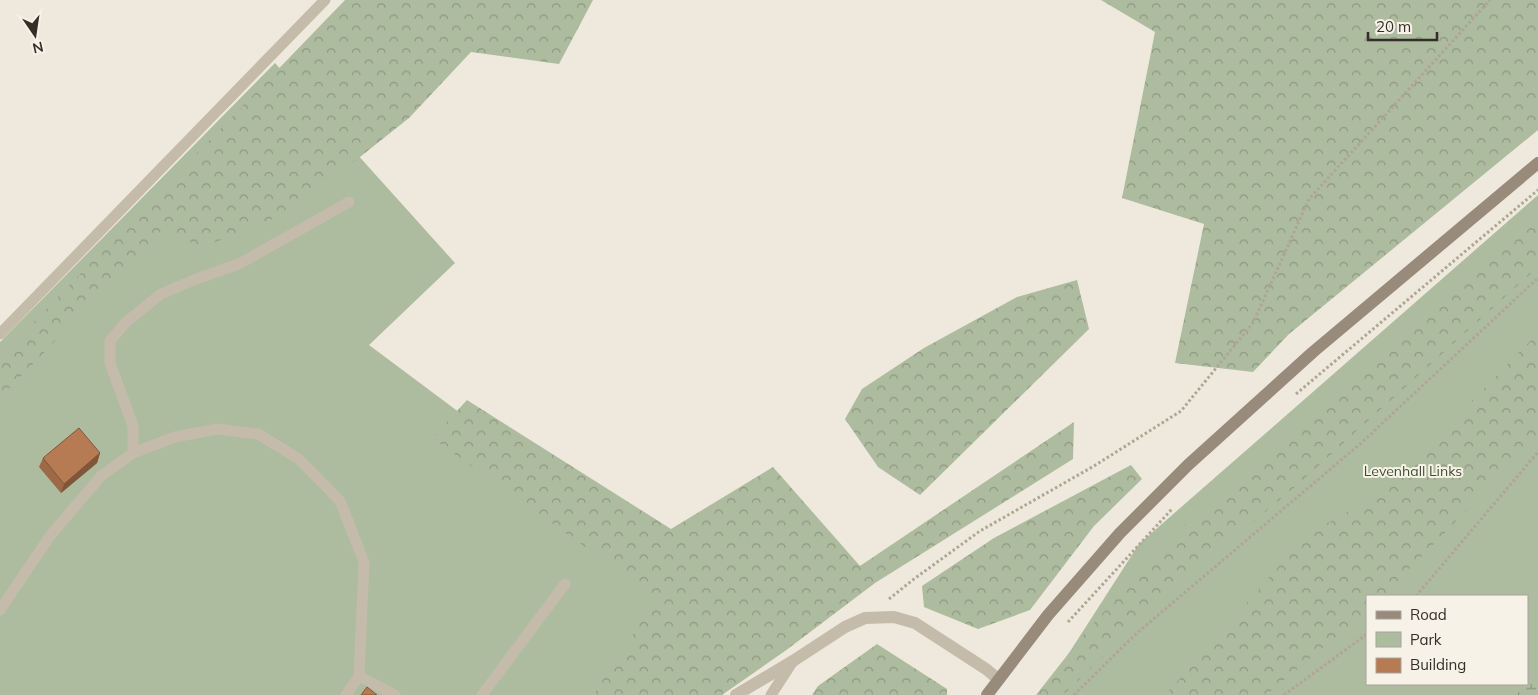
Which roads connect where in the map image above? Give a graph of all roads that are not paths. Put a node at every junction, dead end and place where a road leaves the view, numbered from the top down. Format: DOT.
graph roads {
  1 [pos="325,0"];
  2 [pos="1538,162"];
  3 [pos="349,202"];
  4 [pos="0,334"];
  5 [pos="133,453"];
  6 [pos="565,584"];
  7 [pos="0,610"];
  8 [pos="793,661"];
  9 [pos="359,676"];
  10 [pos="998,679"];
  11 [pos="346,695"];
  12 [pos="395,695"];
  13 [pos="482,695"];
  14 [pos="736,695"];
  15 [pos="771,695"];
  16 [pos="987,695"];
  1 -- 4 [label="lane"];
  2 -- 10 [label="main road"];
  3 -- 5 [label="lane"];
  5 -- 7 [label="lane"];
  5 -- 9 [label="lane"];
  6 -- 13 [label="lane"];
  8 -- 10 [label="street"];
  8 -- 14 [label="street"];
  8 -- 15 [label="lane"];
  9 -- 11 [label="lane"];
  9 -- 12 [label="lane"];
  10 -- 16 [label="main road"];
}
